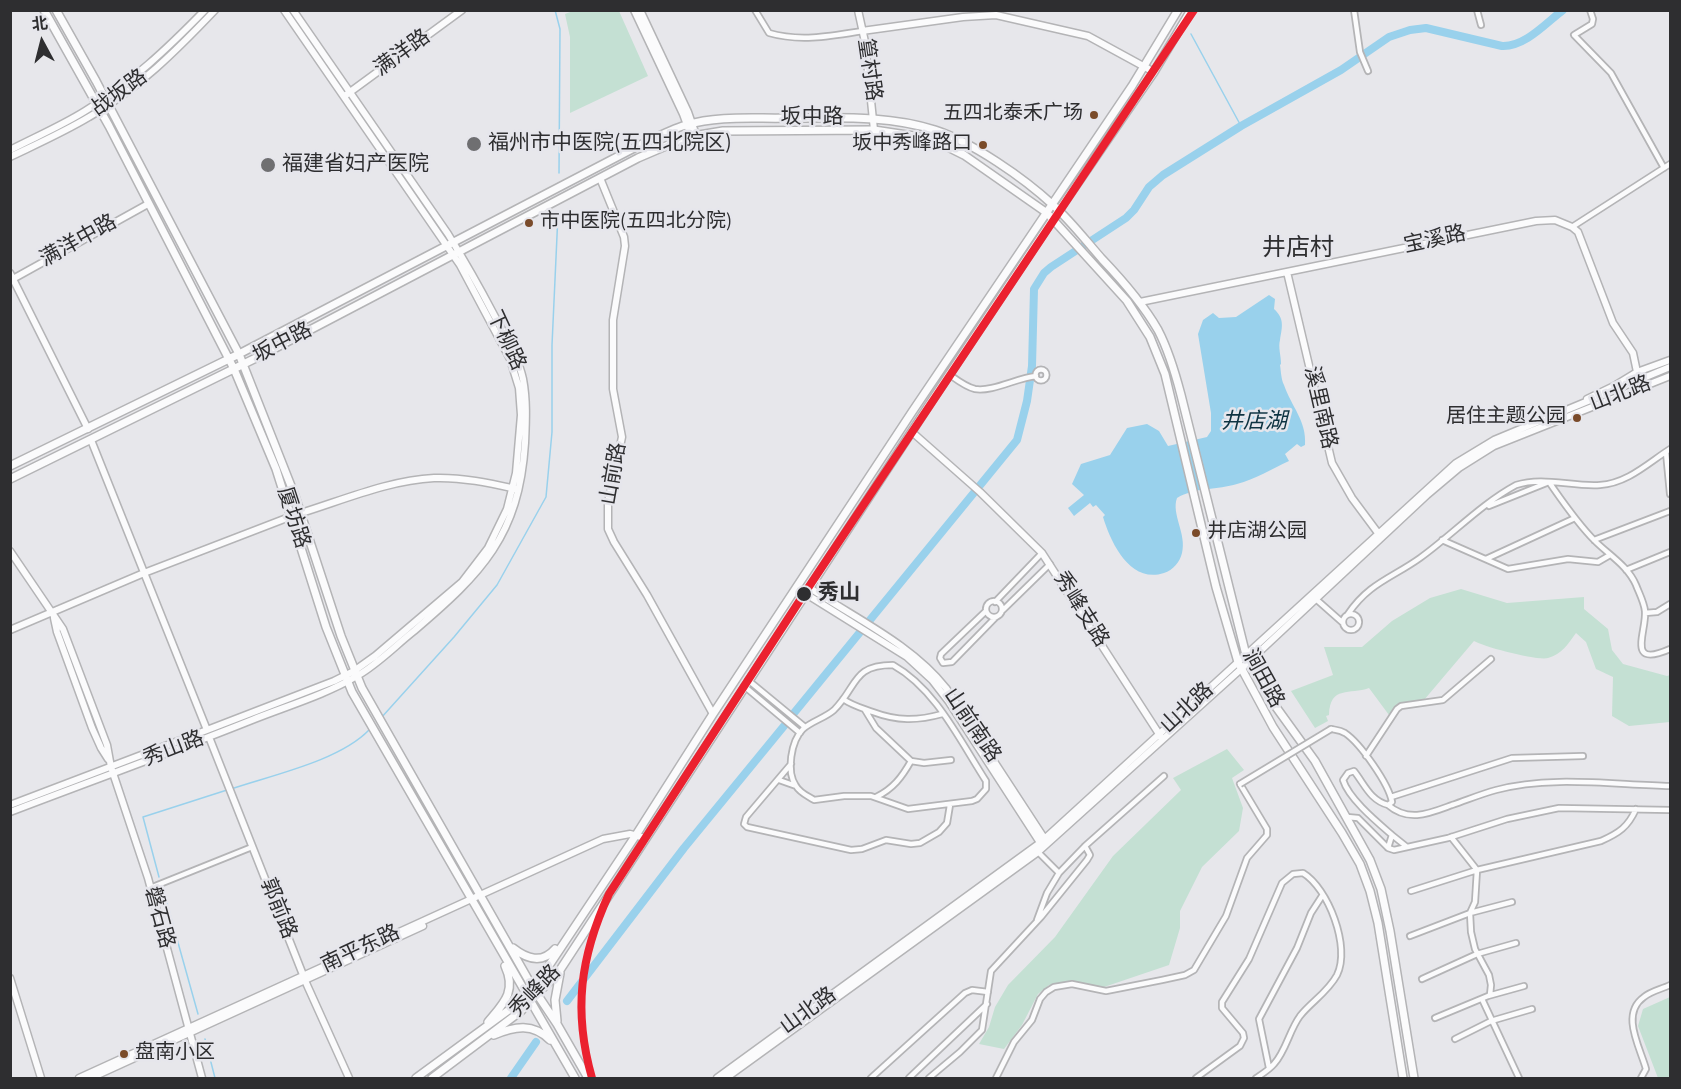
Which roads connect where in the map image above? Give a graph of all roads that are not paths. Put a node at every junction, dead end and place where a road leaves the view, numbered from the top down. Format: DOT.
graph roads {
  1 [pos="45,10"];
  2 [pos="56,10"];
  3 [pos="205,10"];
  4 [pos="215,10"];
  5 [pos="284,10"];
  6 [pos="293,10"];
  7 [pos="462,10"];
  8 [pos="634,10"];
  9 [pos="640,10"];
  10 [pos="755,10"];
  11 [pos="858,10"];
  12 [pos="1178,10"];
  13 [pos="1191,10"];
  14 [pos="1354,10"];
  15 [pos="1477,10"];
  16 [pos="1590,10"];
  17 [pos="1481,25"];
  18 [pos="862,31"];
  19 [pos="1144,67"];
  20 [pos="1368,71"];
  21 [pos="1154,72"];
  22 [pos="346,95"];
  23 [pos="107,101"];
  24 [pos="98,107"];
  25 [pos="874,118"];
  26 [pos="690,124"];
  27 [pos="874,130"];
  28 [pos="694,135"];
  29 [pos="10,150"];
  30 [pos="10,157"];
  31 [pos="1671,164"];
  32 [pos="1664,168"];
  33 [pos="600,178"];
  34 [pos="148,204"];
  35 [pos="1056,207"];
  36 [pos="1047,213"];
  37 [pos="1053,219"];
  38 [pos="1572,227"];
  39 [pos="450,243"];
  40 [pos="457,254"];
  41 [pos="1287,272"];
  42 [pos="11,277"];
  43 [pos="1140,302"];
  44 [pos="239,354"];
  45 [pos="229,359"];
  46 [pos="1671,360"];
  47 [pos="244,365"];
  48 [pos="1671,368"];
  49 [pos="234,369"];
  50 [pos="1637,372"];
  51 [pos="950,375"];
  52 [pos="1036,376"];
  53 [pos="1671,376"];
  54 [pos="1554,415"];
  55 [pos="88,429"];
  56 [pos="912,432"];
  57 [pos="91,440"];
  58 [pos="1668,451"];
  59 [pos="1669,460"];
  60 [pos="10,466"];
  61 [pos="10,479"];
  62 [pos="1549,482"];
  63 [pos="516,489"];
  64 [pos="1671,494"];
  65 [pos="1482,509"];
  66 [pos="1671,511"];
  67 [pos="301,513"];
  68 [pos="292,516"];
  69 [pos="1575,518"];
  70 [pos="1378,533"];
  71 [pos="1442,540"];
  72 [pos="1594,540"];
  73 [pos="10,551"];
  74 [pos="1671,552"];
  75 [pos="1042,553"];
  76 [pos="1610,555"];
  77 [pos="1485,559"];
  78 [pos="1050,564"];
  79 [pos="1626,570"];
  80 [pos="144,573"];
  81 [pos="808,591"];
  82 [pos="1317,600"];
  83 [pos="995,602"];
  84 [pos="1671,604"];
  85 [pos="986,610"];
  86 [pos="1003,610"];
  87 [pos="52,612"];
  88 [pos="1645,613"];
  89 [pos="1348,614"];
  90 [pos="996,618"];
  91 [pos="1343,623"];
  92 [pos="10,630"];
  93 [pos="1671,649"];
  94 [pos="1247,659"];
  95 [pos="1491,659"];
  96 [pos="1240,666"];
  97 [pos="355,674"];
  98 [pos="346,678"];
  99 [pos="746,683"];
  100 [pos="335,684"];
  101 [pos="843,699"];
  102 [pos="865,710"];
  103 [pos="713,714"];
  104 [pos="942,714"];
  105 [pos="805,728"];
  106 [pos="800,733"];
  107 [pos="208,734"];
  108 [pos="1161,738"];
  109 [pos="1366,756"];
  110 [pos="1583,756"];
  111 [pos="951,760"];
  112 [pos="911,761"];
  113 [pos="791,764"];
  114 [pos="112,770"];
  115 [pos="1164,776"];
  116 [pos="779,780"];
  117 [pos="796,786"];
  118 [pos="1671,786"];
  119 [pos="891,789"];
  120 [pos="875,797"];
  121 [pos="1392,797"];
  122 [pos="893,802"];
  123 [pos="10,805"];
  124 [pos="950,805"];
  125 [pos="1388,805"];
  126 [pos="1636,809"];
  127 [pos="1671,810"];
  128 [pos="10,812"];
  129 [pos="1346,817"];
  130 [pos="1392,835"];
  131 [pos="635,836"];
  132 [pos="1451,837"];
  133 [pos="644,840"];
  134 [pos="1042,846"];
  135 [pos="1085,846"];
  136 [pos="252,847"];
  137 [pos="1407,847"];
  138 [pos="1388,848"];
  139 [pos="1477,870"];
  140 [pos="1059,873"];
  141 [pos="150,888"];
  142 [pos="1411,891"];
  143 [pos="1322,896"];
  144 [pos="481,897"];
  145 [pos="473,901"];
  146 [pos="1512,902"];
  147 [pos="1470,913"];
  148 [pos="1036,922"];
  149 [pos="568,936"];
  150 [pos="1410,936"];
  151 [pos="1516,943"];
  152 [pos="510,946"];
  153 [pos="502,952"];
  154 [pos="1477,954"];
  155 [pos="560,970"];
  156 [pos="10,978"];
  157 [pos="304,979"];
  158 [pos="1422,979"];
  159 [pos="1671,985"];
  160 [pos="1524,986"];
  161 [pos="533,988"];
  162 [pos="988,992"];
  163 [pos="526,995"];
  164 [pos="537,995"];
  165 [pos="1490,995"];
  166 [pos="1482,999"];
  167 [pos="530,1003"];
  168 [pos="987,1004"];
  169 [pos="1532,1009"];
  170 [pos="552,1011"];
  171 [pos="1435,1018"];
  172 [pos="1491,1021"];
  173 [pos="189,1032"];
  174 [pos="477,1034"];
  175 [pos="486,1038"];
  176 [pos="1455,1039"];
  177 [pos="556,1045"];
  178 [pos="1269,1068"];
  179 [pos="41,1078"];
  180 [pos="80,1078"];
  181 [pos="91,1078"];
  182 [pos="202,1078"];
  183 [pos="349,1078"];
  184 [pos="416,1078"];
  185 [pos="432,1078"];
  186 [pos="574,1078"];
  187 [pos="588,1078"];
  188 [pos="717,1078"];
  189 [pos="726,1078"];
  190 [pos="871,1078"];
  191 [pos="909,1078"];
  192 [pos="929,1078"];
  193 [pos="996,1078"];
  194 [pos="1196,1078"];
  195 [pos="1256,1078"];
  196 [pos="1403,1078"];
  197 [pos="1414,1078"];
  198 [pos="1519,1078"];
  199 [pos="1641,1078"];
  1 -- 24 [label="main road, 厦坊路"];
  2 -- 23 [label="main road, 厦坊路"];
  3 -- 23 [label="main road, 战坂路"];
  4 -- 23 [label="main road, 战坂路"];
  5 -- 22 [label="main road, 下柳路"];
  6 -- 22 [label="main road, 下柳路"];
  7 -- 22 [label="main road, 满洋路"];
  8 -- 26 [label="main road"];
  9 -- 26 [label="main road"];
  10 -- 18 [label="street"];
  11 -- 18 [label="main road, 篁村路"];
  12 -- 19 [label="main road"];
  13 -- 21 [label="main road, 秀峰路"];
  14 -- 20 [label="street"];
  15 -- 17 [label="street"];
  16 -- 32 [label="street"];
  18 -- 19 [label="main road"];
  18 -- 25 [label="main road, 篁村路"];
  19 -- 21 [label="main road"];
  19 -- 35 [label="main road"];
  21 -- 35 [label="main road, 秀峰路"];
  22 -- 39 [label="main road, 下柳路"];
  23 -- 24 [label="main road, 战坂路"];
  23 -- 44 [label="main road, 厦坊路"];
  24 -- 29 [label="main road, 战坂路"];
  24 -- 30 [label="main road, 战坂路"];
  24 -- 34 [label="main road, 厦坊路"];
  25 -- 26 [label="main road, 坂中路"];
  25 -- 27 [label="main road, 篁村路"];
  25 -- 35 [label="main road, 坂中路"];
  26 -- 28 [label="main road"];
  26 -- 39 [label="main road, 坂中路"];
  27 -- 28 [label="main road, 坂中路"];
  27 -- 36 [label="main road, 坂中路"];
  28 -- 33 [label="main road, 坂中路"];
  31 -- 32 [label="street"];
  32 -- 38 [label="street"];
  33 -- 40 [label="main road, 坂中路"];
  33 -- 103 [label="main road, 山前路"];
  34 -- 42 [label="main road, 满洋中路"];
  34 -- 45 [label="main road, 厦坊路"];
  35 -- 36 [label="main road, 秀峰路"];
  35 -- 37 [label="main road, 秀峰路"];
  35 -- 43 [label="main road, 涧田路"];
  36 -- 37 [label="main road"];
  36 -- 103 [label="main road, 秀峰路"];
  37 -- 51 [label="main road, 秀峰路"];
  37 -- 96 [label="main road, 涧田路"];
  38 -- 41 [label="main road, 宝溪路"];
  38 -- 50 [label="main road"];
  39 -- 40 [label="main road, 下柳路"];
  39 -- 44 [label="main road, 坂中路"];
  40 -- 47 [label="main road, 坂中路"];
  40 -- 63 [label="main road, 下柳路"];
  41 -- 43 [label="main road, 宝溪路"];
  41 -- 70 [label="main road, 溪里南路"];
  42 -- 55 [label="main road"];
  43 -- 94 [label="main road, 涧田路"];
  44 -- 45 [label="main road, 坂中路"];
  44 -- 47 [label="main road, 厦坊路"];
  45 -- 49 [label="main road, 厦坊路"];
  45 -- 55 [label="main road, 坂中路"];
  46 -- 50 [label="main road"];
  47 -- 49 [label="main road, 坂中路"];
  47 -- 67 [label="main road, 厦坊路"];
  48 -- 54 [label="main road, 山北路"];
  49 -- 57 [label="main road, 坂中路"];
  49 -- 68 [label="main road, 厦坊路"];
  50 -- 54 [label="main road"];
  51 -- 52 [label="street"];
  51 -- 56 [label="main road, 秀峰路"];
  53 -- 82 [label="main road, 山北路"];
  54 -- 70 [label="main road, 山北路"];
  55 -- 60 [label="main road, 坂中路"];
  56 -- 75 [label="main road, 秀峰支路"];
  56 -- 81 [label="main road, 秀峰路"];
  57 -- 61 [label="main road, 坂中路"];
  57 -- 80 [label="main road, 郭前路"];
  58 -- 59 [label="street"];
  58 -- 62 [label="street"];
  59 -- 64 [label="street"];
  62 -- 65 [label="street"];
  62 -- 65 [label="street"];
  62 -- 69 [label="street"];
  63 -- 67 [label="main road"];
  63 -- 97 [label="main road, 下柳路"];
  65 -- 71 [label="street"];
  66 -- 72 [label="street"];
  67 -- 97 [label="main road, 厦坊路"];
  68 -- 80 [label="main road"];
  68 -- 98 [label="main road, 厦坊路"];
  69 -- 72 [label="street"];
  69 -- 77 [label="street"];
  70 -- 94 [label="main road, 山北路"];
  71 -- 77 [label="street"];
  71 -- 89 [label="street"];
  72 -- 76 [label="street"];
  73 -- 87 [label="main road, 磐石路"];
  74 -- 79 [label="street"];
  75 -- 78 [label="main road, 秀峰支路"];
  75 -- 83 [label="street"];
  76 -- 77 [label="street"];
  76 -- 79 [label="street"];
  78 -- 86 [label="street"];
  78 -- 108 [label="main road, 秀峰支路"];
  79 -- 88 [label="street"];
  80 -- 87 [label="main road"];
  80 -- 107 [label="main road, 郭前路"];
  81 -- 99 [label="main road, 秀峰路"];
  81 -- 134 [label="main road, 山前南路"];
  82 -- 91 [label="street"];
  82 -- 94 [label="main road, 山北路"];
  83 -- 85 [label="street"];
  83 -- 86 [label="street"];
  84 -- 88 [label="street"];
  85 -- 90 [label="street"];
  85 -- 90 [label="street"];
  86 -- 90 [label="street"];
  87 -- 92 [label="main road"];
  87 -- 114 [label="main road, 磐石路"];
  88 -- 93 [label="street"];
  89 -- 91 [label="street"];
  89 -- 91 [label="street"];
  94 -- 96 [label="main road, 山北路"];
  94 -- 129 [label="main road, 涧田路"];
  95 -- 109 [label="street"];
  96 -- 108 [label="main road, 山北路"];
  96 -- 196 [label="main road, 涧田路"];
  97 -- 98 [label="main road, 下柳路"];
  97 -- 144 [label="main road, 厦坊路"];
  98 -- 100 [label="main road, 下柳路"];
  98 -- 145 [label="main road, 厦坊路"];
  99 -- 105 [label="street"];
  99 -- 106 [label="street"];
  99 -- 133 [label="main road, 秀峰路"];
  100 -- 107 [label="main road, 秀山路"];
  101 -- 102 [label="street"];
  101 -- 104 [label="street"];
  101 -- 105 [label="street"];
  102 -- 104 [label="street"];
  102 -- 112 [label="street"];
  103 -- 131 [label="main road, 秀峰路"];
  104 -- 124 [label="street"];
  105 -- 106 [label="street"];
  106 -- 113 [label="street"];
  107 -- 114 [label="main road, 秀山路"];
  107 -- 136 [label="main road, 郭前路"];
  108 -- 134 [label="main road, 山北路"];
  109 -- 121 [label="street"];
  109 -- 193 [label="street, bridge"];
  110 -- 121 [label="street"];
  111 -- 112 [label="street"];
  112 -- 119 [label="street"];
  113 -- 116 [label="street"];
  113 -- 117 [label="street"];
  114 -- 123 [label="main road, 秀山路"];
  114 -- 128 [label="main road, 秀山路"];
  114 -- 141 [label="main road, 磐石路"];
  115 -- 135 [label="street"];
  116 -- 117 [label="street"];
  116 -- 124 [label="street"];
  117 -- 120 [label="street"];
  118 -- 125 [label="street"];
  119 -- 120 [label="street"];
  119 -- 122 [label="street"];
  120 -- 122 [label="street"];
  121 -- 125 [label="street"];
  122 -- 124 [label="street"];
  125 -- 130 [label="street"];
  126 -- 127 [label="street"];
  126 -- 132 [label="street"];
  126 -- 139 [label="street"];
  129 -- 138 [label="street"];
  129 -- 197 [label="main road, 涧田路"];
  130 -- 137 [label="street"];
  130 -- 138 [label="street"];
  131 -- 133 [label="main road, 南平东路"];
  131 -- 144 [label="main road, 南平东路"];
  131 -- 149 [label="main road, 秀峰路"];
  132 -- 137 [label="street"];
  132 -- 139 [label="street"];
  133 -- 155 [label="main road, 秀峰路"];
  134 -- 140 [label="street"];
  134 -- 188 [label="main road, 山北路"];
  134 -- 189 [label="main road, 山北路"];
  135 -- 140 [label="street"];
  135 -- 148 [label="street"];
  136 -- 141 [label="street"];
  136 -- 157 [label="main road, 郭前路"];
  137 -- 138 [label="street"];
  139 -- 142 [label="street"];
  139 -- 147 [label="street"];
  140 -- 148 [label="street"];
  141 -- 173 [label="main road, 磐石路"];
  143 -- 178 [label="street"];
  143 -- 178 [label="street"];
  143 -- 194 [label="street"];
  144 -- 145 [label="main road, 南平东路"];
  144 -- 152 [label="main road, 厦坊路"];
  145 -- 153 [label="main road, 厦坊路"];
  145 -- 157 [label="main road, 南平东路"];
  146 -- 147 [label="street"];
  147 -- 150 [label="street"];
  147 -- 154 [label="street"];
  148 -- 162 [label="street"];
  149 -- 152 [label="main road"];
  149 -- 161 [label="main road, 秀峰路"];
  151 -- 154 [label="street"];
  152 -- 161 [label="main road, 厦坊路"];
  153 -- 163 [label="main road, 厦坊路"];
  153 -- 174 [label="main road"];
  154 -- 158 [label="street"];
  154 -- 165 [label="street"];
  155 -- 164 [label="main road, 秀峰路"];
  155 -- 170 [label="main road"];
  156 -- 179 [label="main road"];
  157 -- 173 [label="main road, 南平东路"];
  157 -- 183 [label="main road, 郭前路"];
  159 -- 199 [label="street"];
  160 -- 165 [label="street"];
  161 -- 163 [label="main road, 秀峰路"];
  161 -- 164 [label="main road, 厦坊路"];
  162 -- 168 [label="street"];
  162 -- 190 [label="street"];
  163 -- 167 [label="main road, 厦坊路"];
  163 -- 174 [label="main road, 秀峰路"];
  164 -- 167 [label="main road, 秀峰路"];
  164 -- 170 [label="main road, 厦坊路"];
  165 -- 166 [label="street"];
  166 -- 171 [label="street"];
  166 -- 172 [label="street"];
  167 -- 175 [label="main road, 秀峰路"];
  167 -- 177 [label="main road, 厦坊路"];
  168 -- 191 [label="street"];
  168 -- 192 [label="street"];
  169 -- 172 [label="street"];
  170 -- 187 [label="main road, 厦坊路"];
  172 -- 176 [label="street"];
  172 -- 198 [label="street"];
  173 -- 180 [label="main road, 南平东路"];
  173 -- 181 [label="main road, 南平东路"];
  173 -- 182 [label="main road, 磐石路"];
  174 -- 184 [label="main road, 秀峰路"];
  175 -- 177 [label="main road"];
  175 -- 185 [label="main road, 秀峰路"];
  177 -- 186 [label="main road, 厦坊路"];
  178 -- 195 [label="street"];
}
